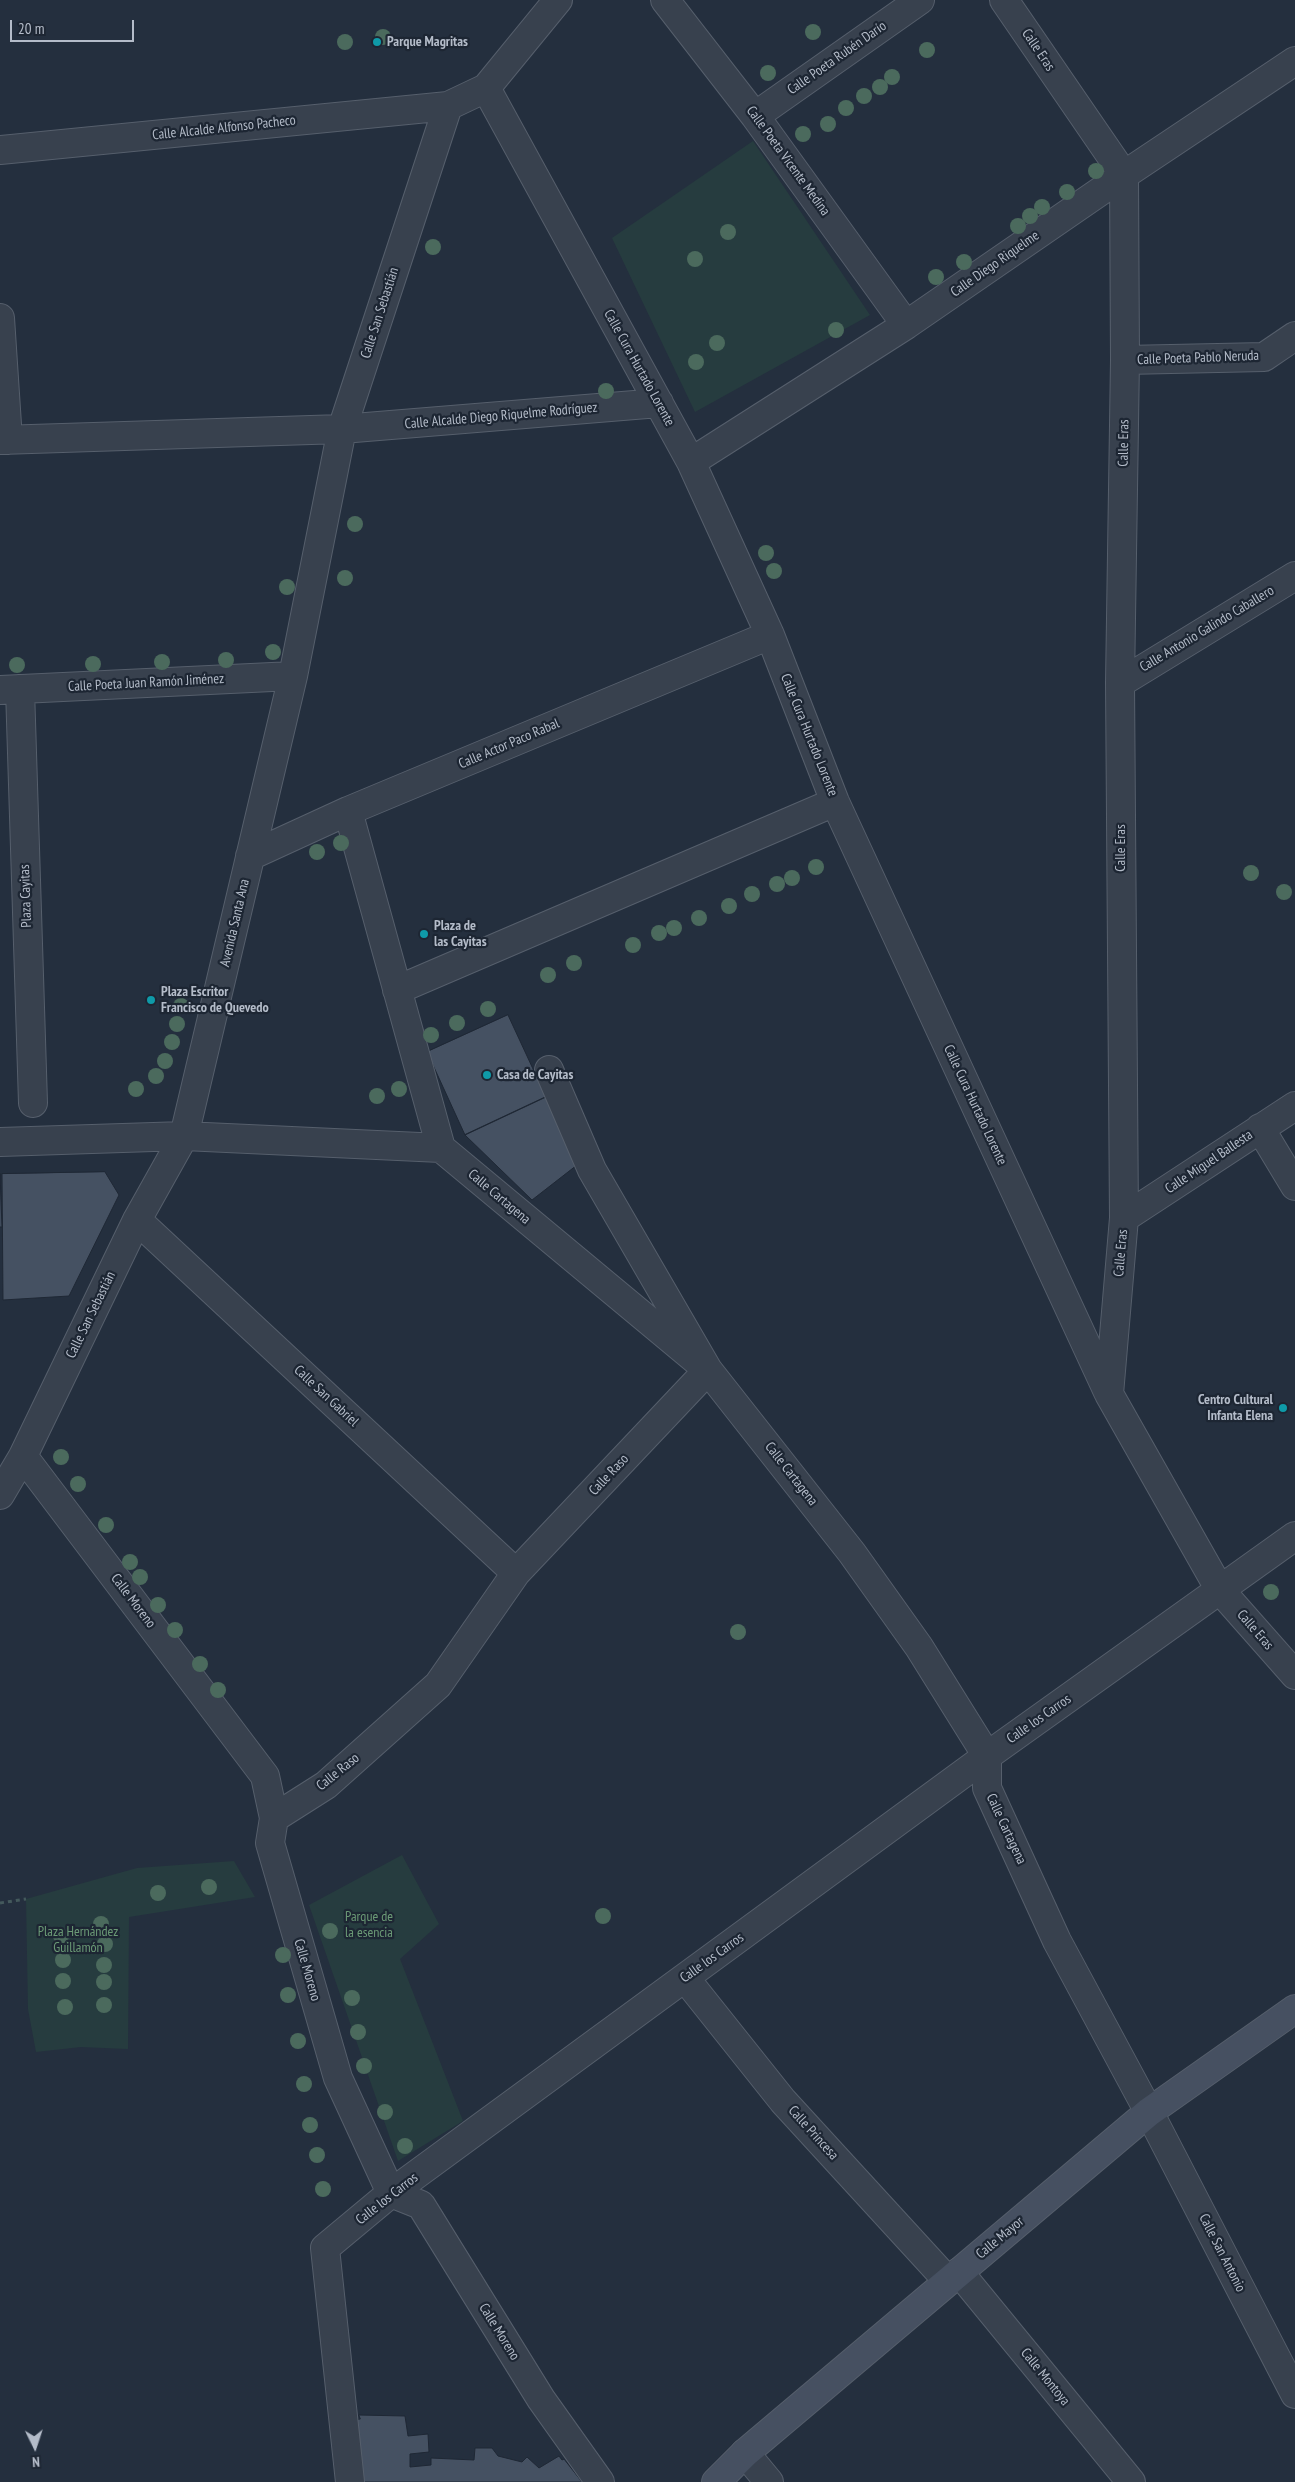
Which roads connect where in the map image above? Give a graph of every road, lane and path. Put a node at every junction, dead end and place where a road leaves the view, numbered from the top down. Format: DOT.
graph roads {
  1 [pos="558,0"];
  2 [pos="665,0"];
  3 [pos="920,0"];
  4 [pos="1004,0"];
  5 [pos="1295,61"];
  6 [pos="486,88"];
  7 [pos="448,106"];
  8 [pos="755,116"];
  9 [pos="0,150"];
  10 [pos="1124,176"];
  11 [pos="0,318"];
  12 [pos="906,325"];
  13 [pos="1295,336"];
  14 [pos="1125,360"];
  15 [pos="660,403"];
  16 [pos="342,429"];
  17 [pos="4,440"];
  18 [pos="692,462"];
  19 [pos="1295,576"];
  20 [pos="770,635"];
  21 [pos="293,676"];
  22 [pos="1120,683"];
  23 [pos="10,690"];
  24 [pos="835,802"];
  25 [pos="348,812"];
  26 [pos="250,856"];
  27 [pos="397,990"];
  28 [pos="549,1070"];
  29 [pos="33,1103"];
  30 [pos="1295,1106"];
  31 [pos="1260,1128"];
  32 [pos="184,1136"];
  33 [pos="0,1142"];
  34 [pos="440,1148"];
  35 [pos="1295,1186"];
  36 [pos="1124,1218"];
  37 [pos="137,1220"];
  38 [pos="708,1370"];
  39 [pos="1109,1394"];
  40 [pos="12,1457"];
  41 [pos="0,1495"];
  42 [pos="1295,1536"];
  43 [pos="516,1573"];
  44 [pos="1220,1590"];
  45 [pos="1295,1675"];
  46 [pos="987,1756"];
  47 [pos="274,1818"];
  48 [pos="26,1900"];
  49 [pos="0,1903"];
  50 [pos="685,1978"];
  51 [pos="1295,2009"];
  52 [pos="1149,2112"];
  53 [pos="391,2193"];
  54 [pos="954,2277"];
  55 [pos="1295,2394"];
  56 [pos="745,2453"];
  57 [pos="350,2482"];
  58 [pos="600,2482"];
  59 [pos="716,2482"];
  60 [pos="769,2482"];
  61 [pos="1130,2482"];
  1 -- 6 [label="street"];
  2 -- 8 [label="street, Calle Poeta Vicente Medina"];
  3 -- 8 [label="street, Calle Poeta Rubén Darío"];
  4 -- 10 [label="street, Calle Eras"];
  5 -- 10 [label="street, Calle Diego Riquelme"];
  6 -- 7 [label="street"];
  6 -- 15 [label="street, Calle Cura Hurtado Lorente"];
  7 -- 9 [label="street, Calle Alcalde Alfonso Pacheco"];
  7 -- 16 [label="street, Calle San Sebastián"];
  8 -- 12 [label="street, Calle Poeta Vicente Medina"];
  10 -- 12 [label="street, Calle Diego Riquelme"];
  10 -- 14 [label="street, Calle Eras"];
  11 -- 17 [label="street"];
  12 -- 18 [label="street, Calle Diego Riquelme"];
  13 -- 14 [label="street, Calle Poeta Pablo Neruda"];
  14 -- 22 [label="street, Calle Eras"];
  15 -- 16 [label="street, Calle Alcalde Diego Riquelme Rodríguez"];
  15 -- 18 [label="street, Calle Cura Hurtado Lorente"];
  16 -- 17 [label="street, Calle Alcalde Diego Riquelme Rodríguez"];
  16 -- 21 [label="street, Calle San Sebastián"];
  18 -- 20 [label="street, Calle Cura Hurtado Lorente"];
  19 -- 22 [label="street, Calle Antonio Galindo Caballero"];
  20 -- 24 [label="street, Calle Cura Hurtado Lorente"];
  20 -- 25 [label="street, Calle Actor Paco Rabal"];
  21 -- 23 [label="street, Calle Poeta Juan Ramón Jiménez"];
  21 -- 26 [label="street, Avenida Santa Ana"];
  22 -- 36 [label="street, Calle Eras"];
  23 -- 29 [label="street, Plaza Cayitas"];
  24 -- 27 [label="street"];
  24 -- 39 [label="street, Calle Cura Hurtado Lorente"];
  25 -- 26 [label="street, Calle Actor Paco Rabal"];
  25 -- 27 [label="street"];
  26 -- 32 [label="street, Avenida Santa Ana"];
  27 -- 34 [label="street"];
  28 -- 38 [label="street"];
  30 -- 31 [label="street, Calle Miguel Ballesta"];
  31 -- 35 [label="street"];
  31 -- 36 [label="street, Calle Miguel Ballesta"];
  32 -- 33 [label="street"];
  32 -- 34 [label="street"];
  32 -- 37 [label="street, Calle San Sebastián"];
  34 -- 38 [label="street, Calle Cartagena"];
  36 -- 39 [label="street, Calle Eras"];
  37 -- 40 [label="street, Calle San Sebastián"];
  37 -- 43 [label="street, Calle San Gabriel"];
  38 -- 43 [label="street, Calle Raso"];
  38 -- 46 [label="street, Calle Cartagena"];
  39 -- 44 [label="street, Calle Eras"];
  40 -- 41 [label="street, Calle San Sebastián"];
  40 -- 47 [label="street, Calle Moreno"];
  42 -- 44 [label="street, Calle los Carros"];
  43 -- 47 [label="street, Calle Raso"];
  44 -- 45 [label="street, Calle Eras"];
  44 -- 46 [label="street, Calle los Carros"];
  46 -- 50 [label="street, Calle los Carros"];
  46 -- 52 [label="street, Calle Cartagena"];
  47 -- 53 [label="street, Calle Moreno"];
  48 -- 49 [label="path"];
  50 -- 53 [label="street, Calle los Carros"];
  50 -- 54 [label="street, Calle Princesa"];
  51 -- 52 [label="main road, Calle Mayor"];
  52 -- 54 [label="main road, Calle Mayor"];
  52 -- 55 [label="street, Calle San Antonio"];
  53 -- 57 [label="street, Calle los Carros"];
  53 -- 58 [label="street, Calle Moreno"];
  54 -- 56 [label="main road, Calle Mayor"];
  54 -- 61 [label="street, Calle Montoya"];
  56 -- 59 [label="main road, Calle Mayor"];
  56 -- 60 [label="street"];
}
